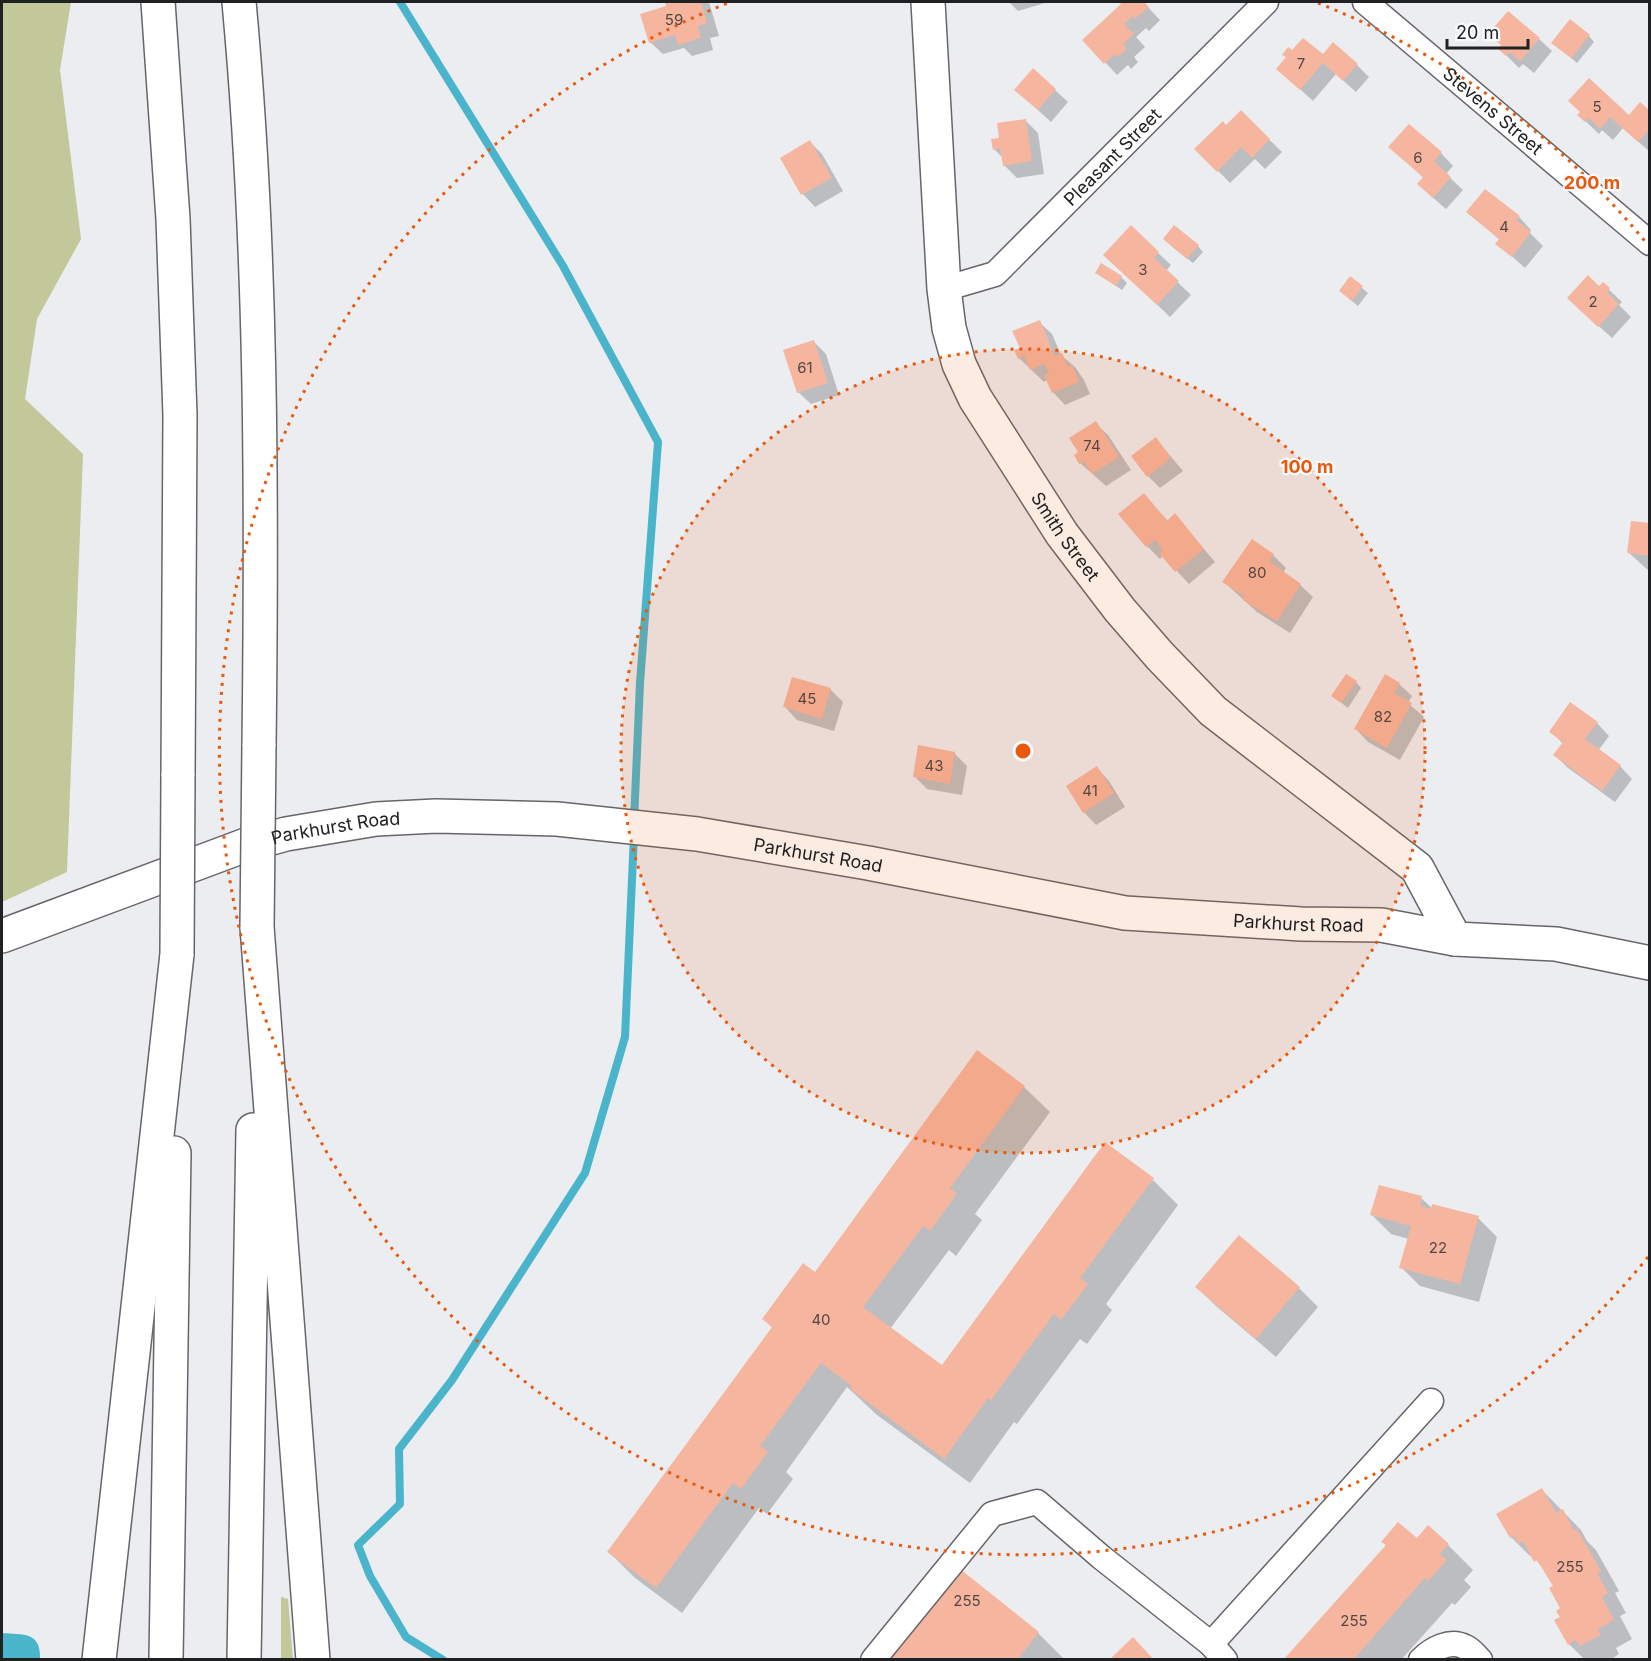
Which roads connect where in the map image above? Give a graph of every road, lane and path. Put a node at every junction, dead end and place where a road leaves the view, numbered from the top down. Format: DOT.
graph roads {
  1 [pos="158,2"];
  2 [pos="239,2"];
  3 [pos="928,2"];
  4 [pos="1266,2"];
  5 [pos="1365,2"];
  6 [pos="1650,243"];
  7 [pos="944,289"];
  8 [pos="257,927"];
  9 [pos="2,936"];
  10 [pos="1455,939"];
  11 [pos="177,954"];
  12 [pos="1650,963"];
  13 [pos="1431,1401"];
  14 [pos="1218,1652"];
  15 [pos="99,1659"];
  16 [pos="166,1659"];
  17 [pos="244,1659"];
  18 [pos="313,1659"];
  19 [pos="873,1659"];
  20 [pos="1421,1659"];
  21 [pos="1480,1659"];
  1 -- 11 [label="main road, bridge"];
  2 -- 8 [label="main road, bridge"];
  3 -- 7 [label="main road, Smith Street"];
  4 -- 7 [label="street, Pleasant Street"];
  5 -- 6 [label="street, Stevens Street"];
  7 -- 10 [label="main road, Smith Street"];
  8 -- 17 [label="main road"];
  8 -- 18 [label="main road"];
  9 -- 10 [label="main road, Parkhurst Road"];
  10 -- 12 [label="main road, Parkhurst Road"];
  11 -- 15 [label="main road"];
  11 -- 16 [label="main road"];
  13 -- 14 [label="street"];
  14 -- 19 [label="street"];
  20 -- 21 [label="street"];
}
